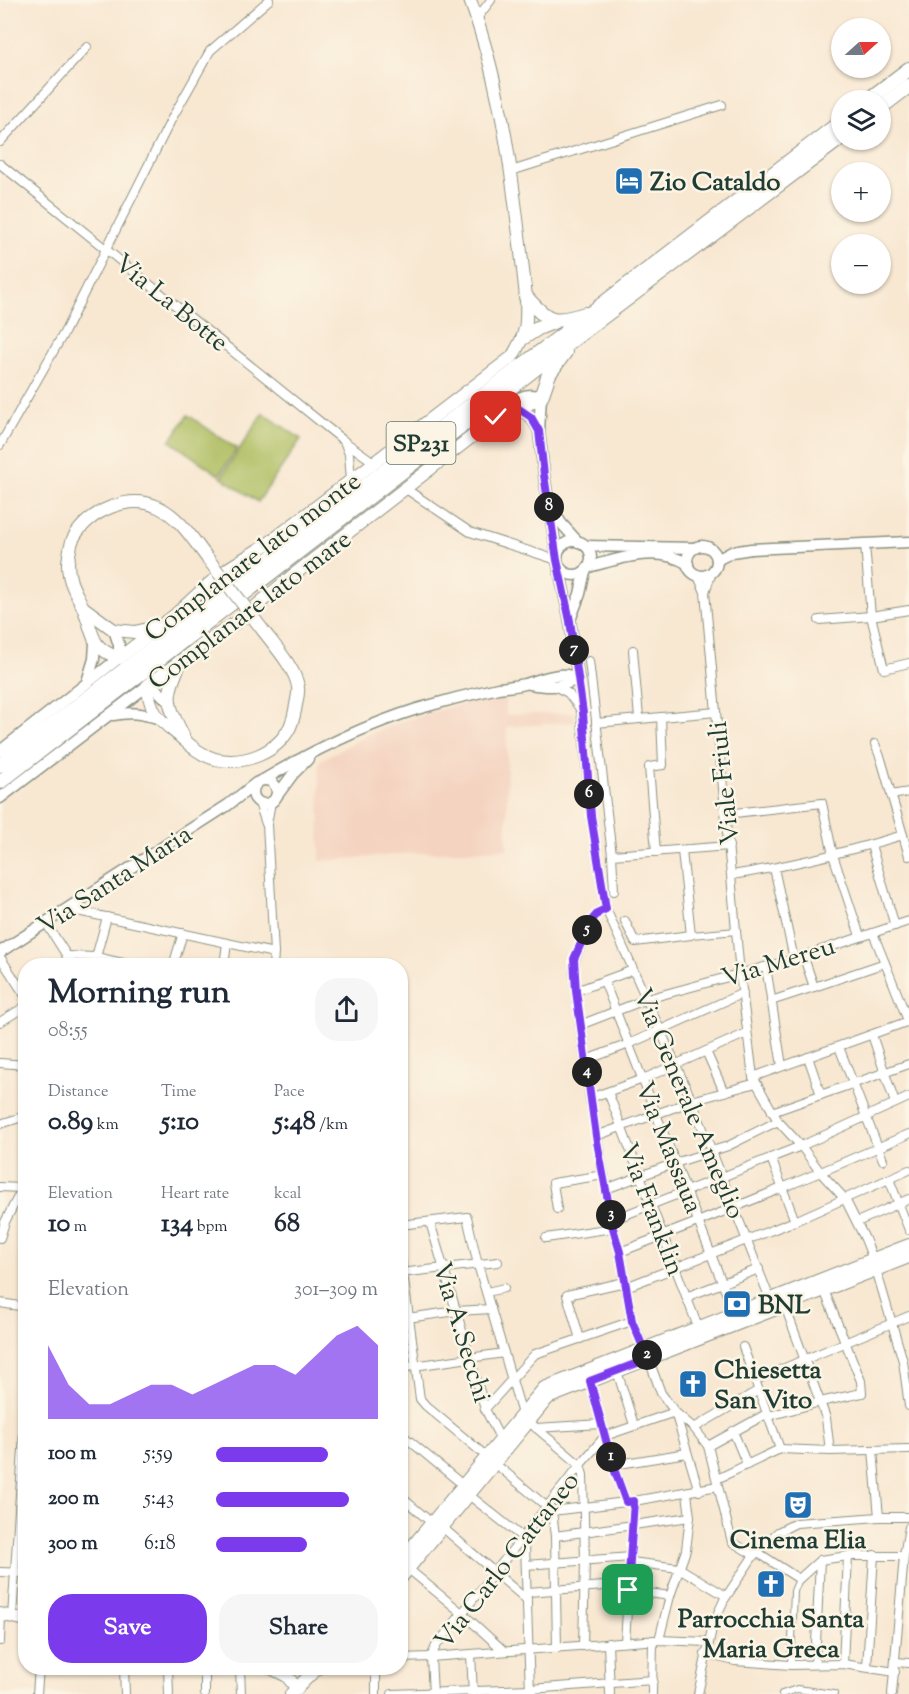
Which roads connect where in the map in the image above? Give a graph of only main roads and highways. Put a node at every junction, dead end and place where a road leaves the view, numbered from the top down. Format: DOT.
graph roads {
  1 [pos="470,0"];
  2 [pos="909,69"];
  3 [pos="909,86"];
  4 [pos="881,90"];
  5 [pos="891,100"];
  6 [pos="831,129"];
  7 [pos="831,145"];
  8 [pos="526,297"];
  9 [pos="593,312"];
  10 [pos="555,321"];
  11 [pos="524,337"];
  12 [pos="575,338"];
  13 [pos="541,397"];
  14 [pos="84,608"];
  15 [pos="161,626"];
  16 [pos="183,659"];
  17 [pos="186,741"];
  18 [pos="0,765"];
  19 [pos="0,782"];
  20 [pos="909,1245"];
  21 [pos="909,1257"];
  22 [pos="875,1264"];
  23 [pos="647,1354"];
  24 [pos="529,1421"];
  25 [pos="490,1460"];
  26 [pos="408,1562"];
  27 [pos="285,1675"];
  28 [pos="310,1675"];
  29 [pos="295,1692"];
  1 -- 8 [label="main road, Complanare lato monte"];
  2 -- 4 [label="highway"];
  3 -- 5 [label="highway"];
  6 -- 9 [label="highway, SP231"];
  7 -- 12 [label="highway, SP231"];
  8 -- 10 [label="highway"];
  8 -- 11 [label="main road, Complanare lato monte"];
  9 -- 10 [label="highway"];
  9 -- 18 [label="highway, SP231"];
  10 -- 11 [label="highway"];
  11 -- 15 [label="main road, Complanare lato monte"];
  12 -- 13 [label="highway"];
  12 -- 19 [label="highway, SP231"];
  13 -- 16 [label="main road, Complanare lato mare"];
  14 -- 15 [label="main road"];
  14 -- 15 [label="main road, Complanare lato monte"];
  14 -- 17 [label="main road, bridge"];
  16 -- 17 [label="main road"];
  16 -- 17 [label="main road, Complanare lato mare"];
  20 -- 22 [label="main road"];
  21 -- 22 [label="main road"];
  22 -- 23 [label="main road"];
  22 -- 23 [label="main road"];
  23 -- 24 [label="main road"];
  23 -- 24 [label="main road"];
  24 -- 25 [label="main road"];
  24 -- 25 [label="main road"];
  25 -- 26 [label="main road"];
  27 -- 29 [label="main road"];
  28 -- 29 [label="main road"];
}
